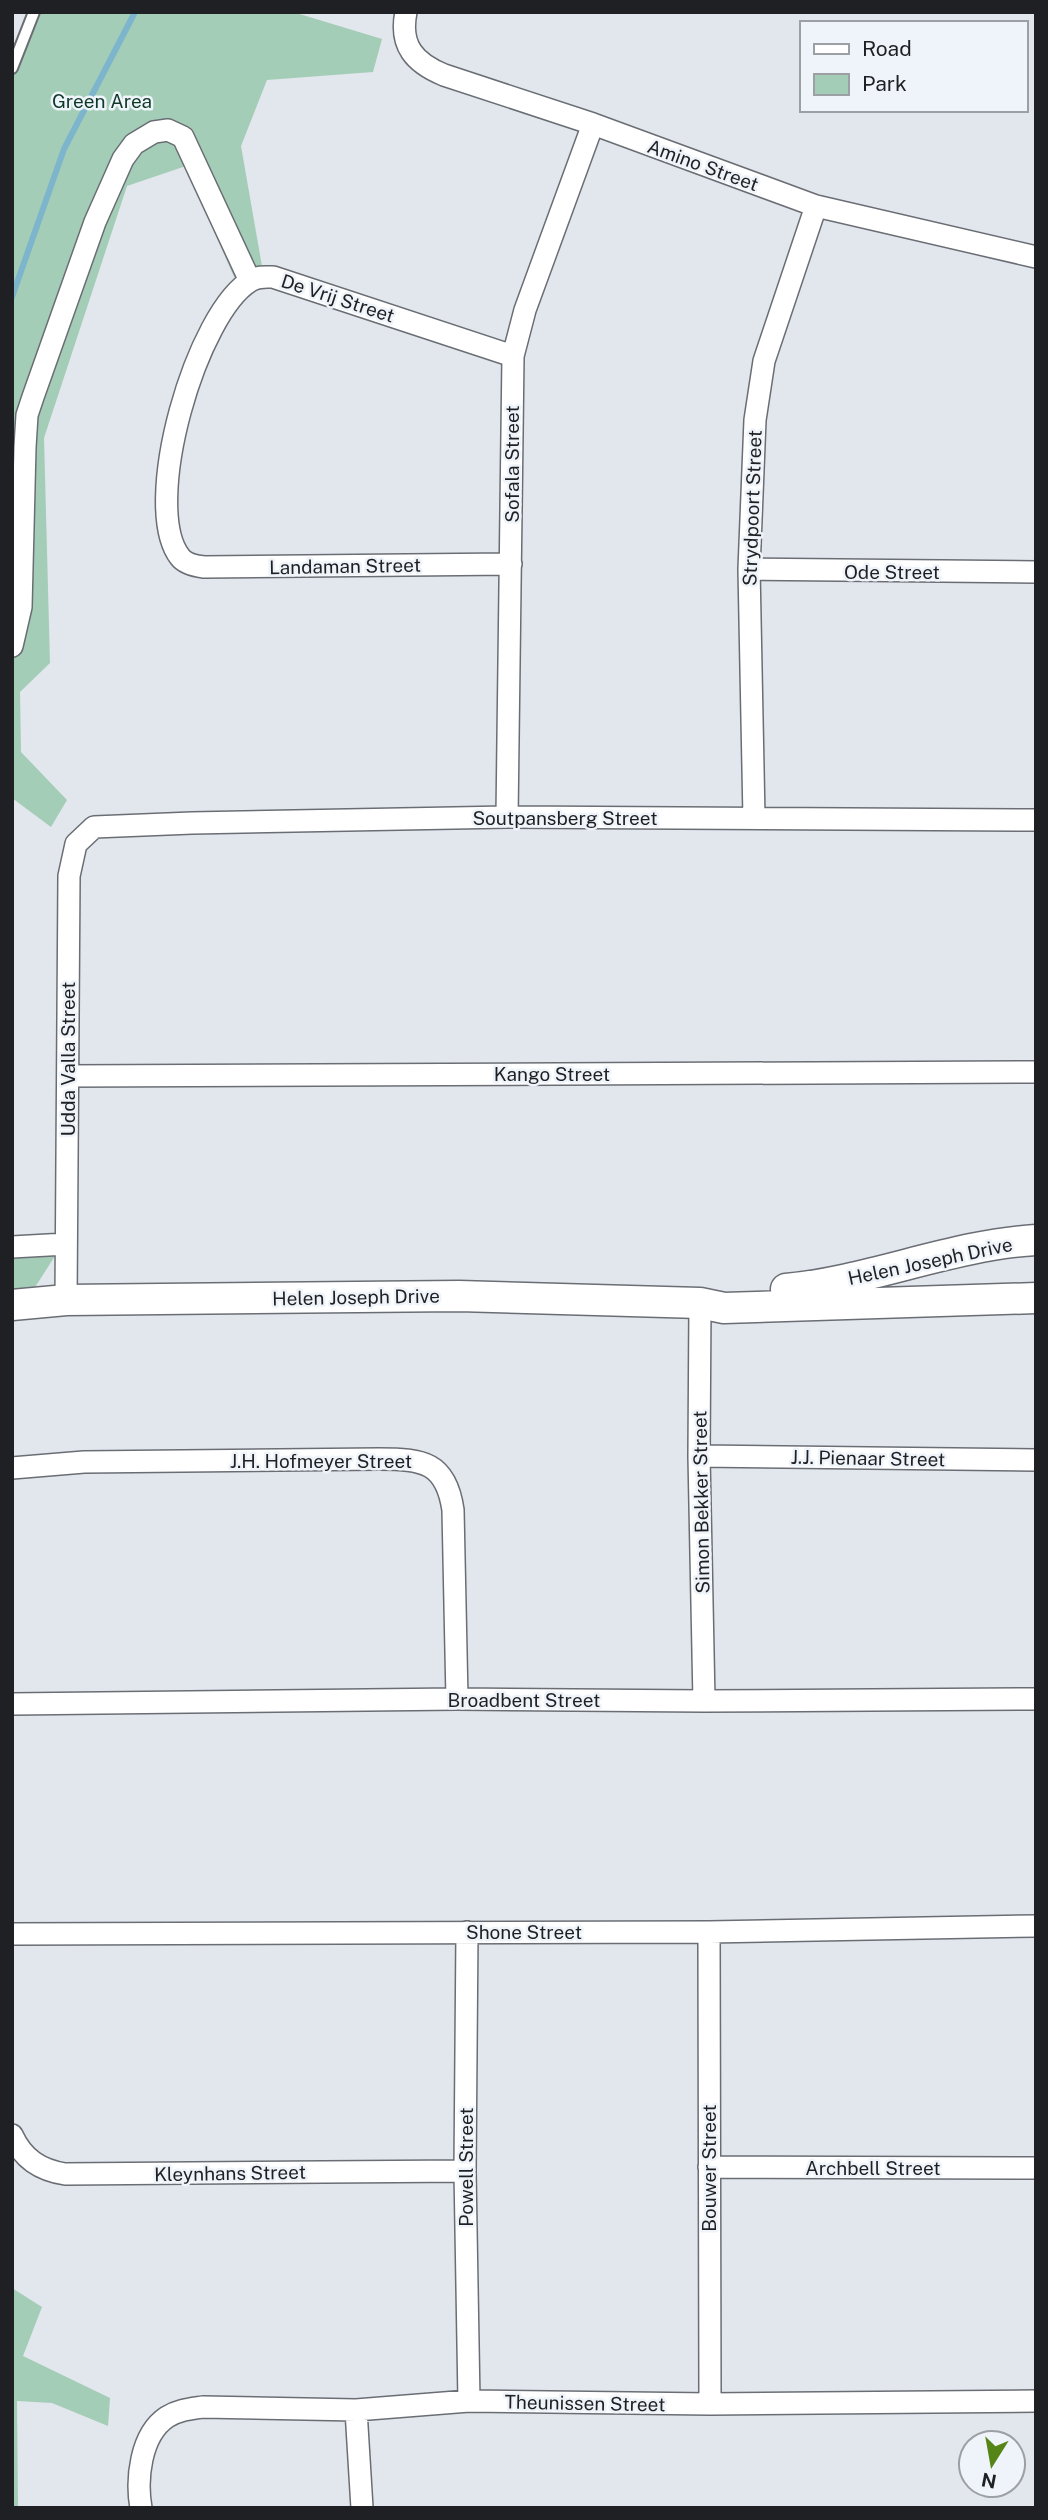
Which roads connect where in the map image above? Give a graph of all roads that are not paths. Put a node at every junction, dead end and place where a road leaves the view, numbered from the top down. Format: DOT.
graph roads {
  1 [pos="34,12"];
  2 [pos="405,18"];
  3 [pos="12,68"];
  4 [pos="593,124"];
  5 [pos="816,206"];
  6 [pos="1036,257"];
  7 [pos="250,281"];
  8 [pos="513,356"];
  9 [pos="512,564"];
  10 [pos="749,569"];
  11 [pos="1036,572"];
  12 [pos="12,646"];
  13 [pos="507,817"];
  14 [pos="754,818"];
  15 [pos="1036,820"];
  16 [pos="94,827"];
  17 [pos="1036,1072"];
  18 [pos="68,1076"];
  19 [pos="1036,1240"];
  20 [pos="66,1244"];
  21 [pos="12,1247"];
  22 [pos="1036,1298"];
  23 [pos="66,1300"];
  24 [pos="700,1303"];
  25 [pos="12,1305"];
  26 [pos="699,1456"];
  27 [pos="1036,1460"];
  28 [pos="12,1468"];
  29 [pos="457,1699"];
  30 [pos="1036,1699"];
  31 [pos="704,1701"];
  32 [pos="12,1704"];
  33 [pos="1036,1926"];
  34 [pos="467,1932"];
  35 [pos="709,1932"];
  36 [pos="12,1934"];
  37 [pos="12,2135"];
  38 [pos="709,2167"];
  39 [pos="1036,2168"];
  40 [pos="465,2171"];
  41 [pos="469,2401"];
  42 [pos="1036,2401"];
  43 [pos="710,2404"];
  44 [pos="356,2410"];
  45 [pos="141,2508"];
  46 [pos="362,2508"];
  1 -- 3 [label="lane"];
  2 -- 4 [label="street, Amino Street"];
  4 -- 5 [label="street, Amino Street"];
  4 -- 8 [label="street, Sofala Street"];
  5 -- 6 [label="street, Amino Street"];
  5 -- 10 [label="street, Strydpoort Street"];
  7 -- 8 [label="street, De Vrij Street"];
  7 -- 9 [label="street, Landaman Street"];
  7 -- 12 [label="street"];
  8 -- 9 [label="street, Sofala Street"];
  9 -- 13 [label="street, Sofala Street"];
  10 -- 11 [label="street, Ode Street"];
  10 -- 14 [label="street, Strydpoort Street"];
  13 -- 14 [label="street, Soutpansberg Street"];
  13 -- 16 [label="street, Soutpansberg Street"];
  14 -- 15 [label="street, Soutpansberg Street"];
  16 -- 18 [label="street, Udda Valla Street"];
  17 -- 18 [label="street, Kango Street"];
  18 -- 20 [label="street, Udda Valla Street"];
  19 -- 24 [label="street, Helen Joseph Drive"];
  20 -- 21 [label="street"];
  20 -- 23 [label="street, Udda Valla Street"];
  22 -- 24 [label="street, Helen Joseph Drive"];
  23 -- 24 [label="street, Helen Joseph Drive"];
  23 -- 25 [label="street, Helen Joseph Drive"];
  24 -- 26 [label="street, Simon Bekker Street"];
  26 -- 27 [label="street, J.J. Pienaar Street"];
  26 -- 31 [label="street, Simon Bekker Street"];
  28 -- 29 [label="street, J.H. Hofmeyer Street"];
  29 -- 31 [label="street, Broadbent Street"];
  29 -- 32 [label="street, Broadbent Street"];
  30 -- 31 [label="street, Broadbent Street"];
  33 -- 35 [label="street, Shone Street"];
  34 -- 35 [label="street, Shone Street"];
  34 -- 36 [label="street, Shone Street"];
  34 -- 40 [label="street, Powell Street"];
  35 -- 38 [label="street, Bouwer Street"];
  37 -- 40 [label="street, Kleynhans Street"];
  38 -- 39 [label="street, Archbell Street"];
  38 -- 43 [label="street, Bouwer Street"];
  40 -- 41 [label="street, Powell Street"];
  41 -- 43 [label="street, Theunissen Street"];
  41 -- 44 [label="street, Theunissen Street"];
  42 -- 43 [label="street, Theunissen Street"];
  44 -- 45 [label="street, Theunissen Street"];
  44 -- 46 [label="street"];
}
